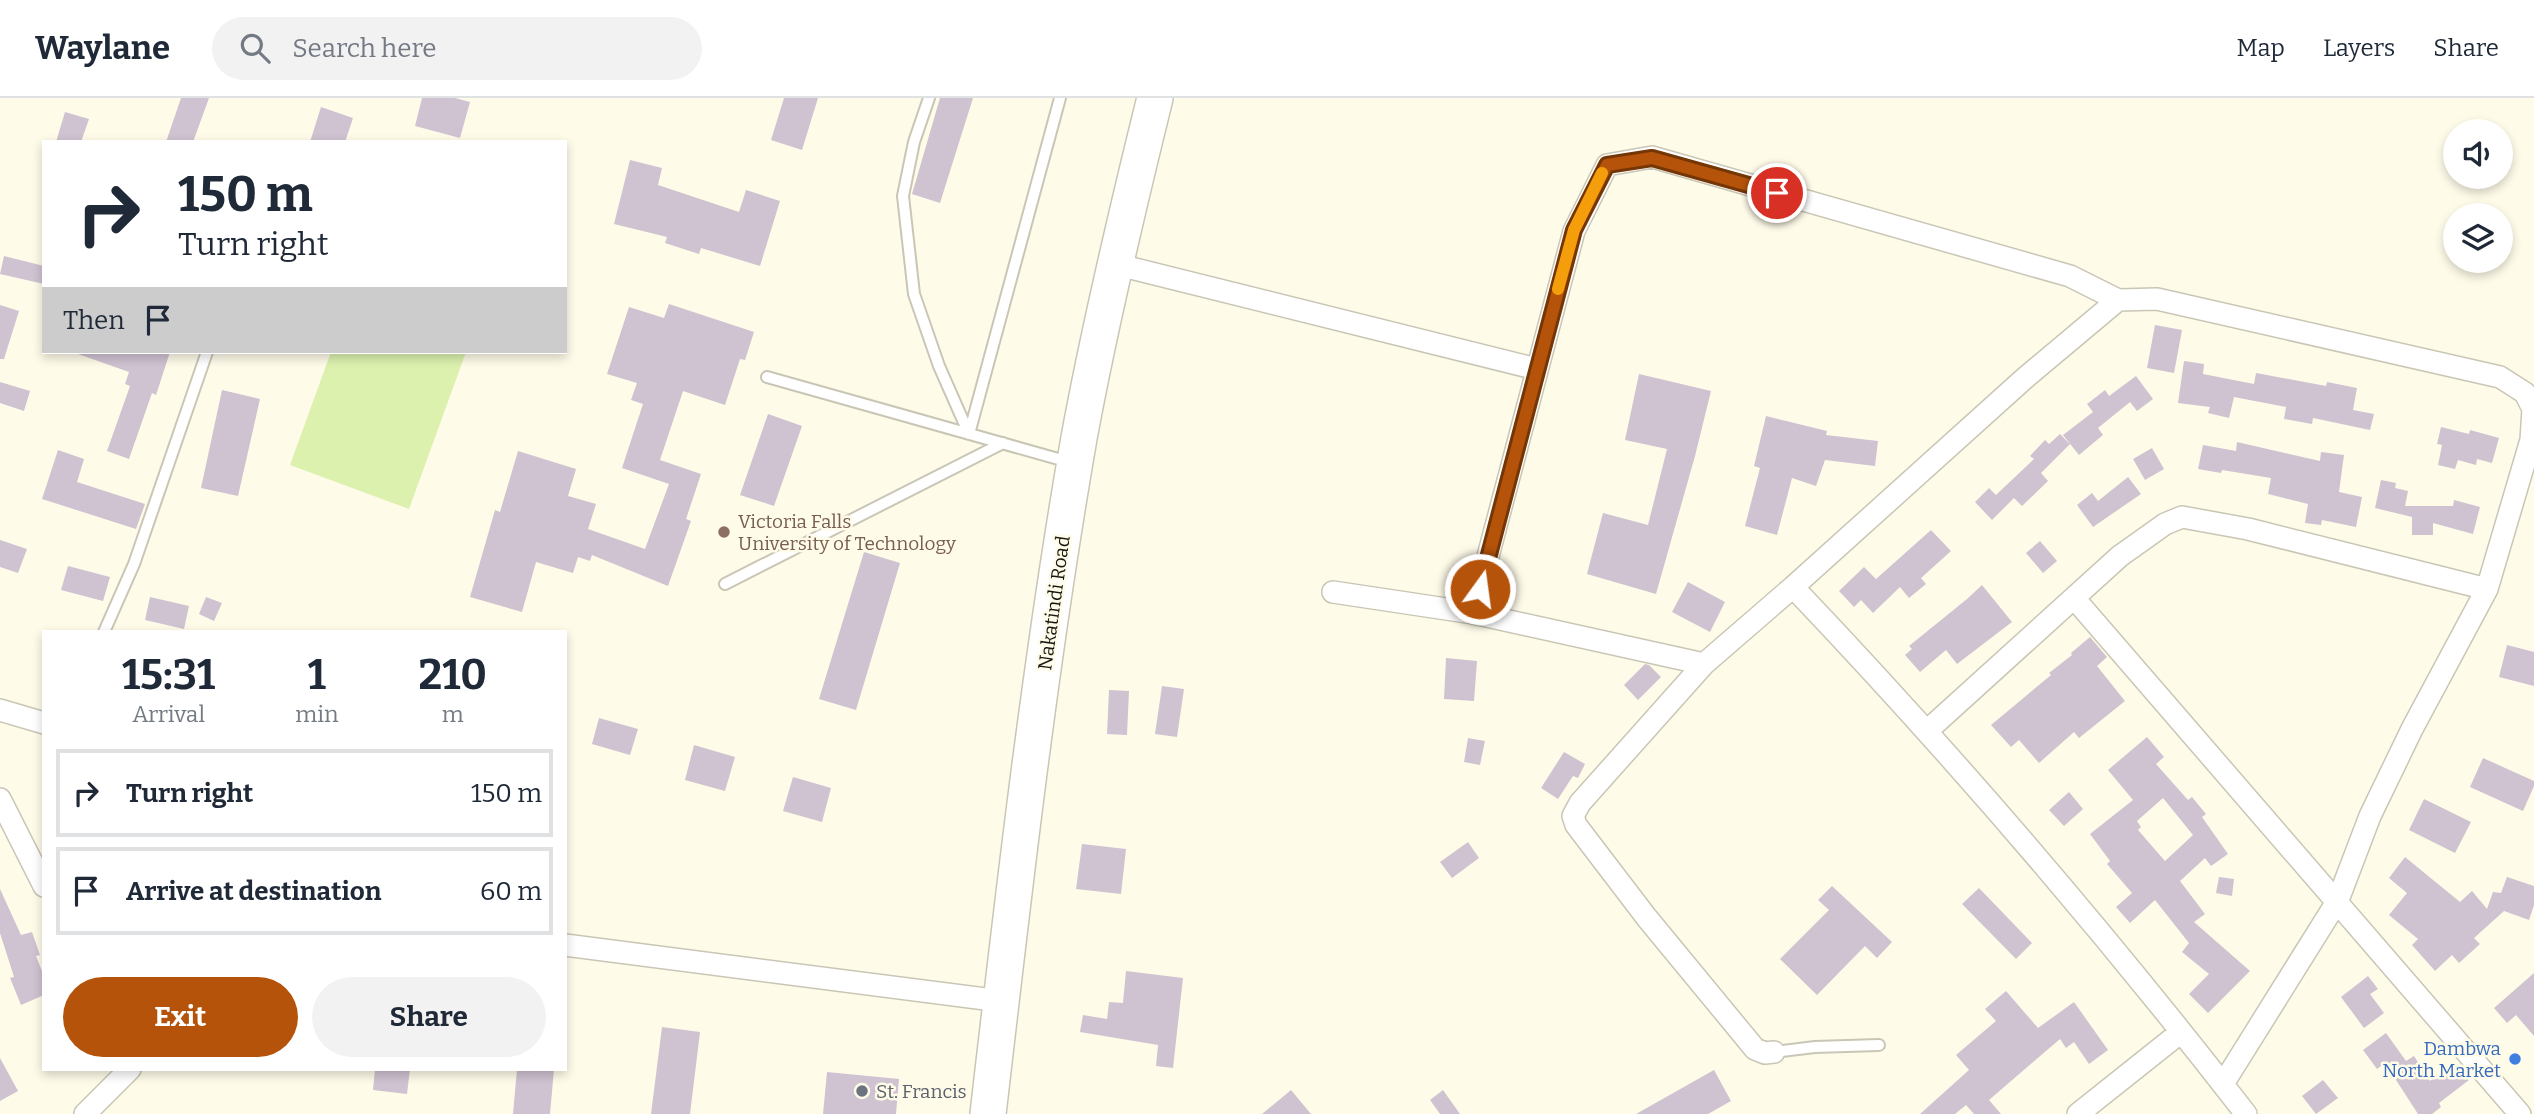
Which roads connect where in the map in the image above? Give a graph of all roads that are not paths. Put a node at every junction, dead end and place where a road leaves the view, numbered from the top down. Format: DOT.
graph roads {
  1 [pos="929,98"];
  2 [pos="1060,98"];
  3 [pos="1155,98"];
  4 [pos="1115,264"];
  5 [pos="2118,300"];
  6 [pos="206,354"];
  7 [pos="1536,369"];
  8 [pos="767,377"];
  9 [pos="970,434"];
  10 [pos="1003,443"];
  11 [pos="1075,464"];
  12 [pos="725,584"];
  13 [pos="1793,587"];
  14 [pos="2487,589"];
  15 [pos="1333,592"];
  16 [pos="2074,598"];
  17 [pos="1473,613"];
  18 [pos="105,630"];
  19 [pos="1704,664"];
  20 [pos="0,710"];
  21 [pos="42,722"];
  22 [pos="1927,730"];
  23 [pos="0,799"];
  24 [pos="42,882"];
  25 [pos="2338,900"];
  26 [pos="567,945"];
  27 [pos="1001,1001"];
  28 [pos="2181,1032"];
  29 [pos="1879,1045"];
  30 [pos="1774,1052"];
  31 [pos="126,1071"];
  32 [pos="2223,1084"];
  33 [pos="85,1114"];
  34 [pos="988,1114"];
  35 [pos="2078,1114"];
  36 [pos="2246,1114"];
  37 [pos="2520,1114"];
  1 -- 9 [label="lane"];
  2 -- 9 [label="lane"];
  3 -- 4 [label="highway, Nakatindi Road"];
  4 -- 7 [label="street"];
  4 -- 11 [label="highway, Nakatindi Road"];
  5 -- 7 [label="street"];
  5 -- 13 [label="street"];
  5 -- 14 [label="street"];
  6 -- 18 [label="lane"];
  7 -- 17 [label="street"];
  8 -- 9 [label="lane"];
  9 -- 10 [label="lane"];
  10 -- 11 [label="lane"];
  10 -- 12 [label="lane"];
  11 -- 27 [label="highway, Nakatindi Road"];
  13 -- 19 [label="street"];
  13 -- 22 [label="street"];
  14 -- 16 [label="street"];
  14 -- 25 [label="street"];
  15 -- 17 [label="street"];
  16 -- 22 [label="street"];
  16 -- 25 [label="street"];
  17 -- 19 [label="street"];
  19 -- 30 [label="street"];
  20 -- 21 [label="street"];
  22 -- 28 [label="street"];
  23 -- 24 [label="street"];
  25 -- 32 [label="street"];
  25 -- 37 [label="street"];
  26 -- 27 [label="street"];
  27 -- 34 [label="highway, Nakatindi Road"];
  28 -- 32 [label="street"];
  28 -- 35 [label="street"];
  29 -- 30 [label="lane"];
  31 -- 33 [label="street"];
  32 -- 36 [label="street"];
}
